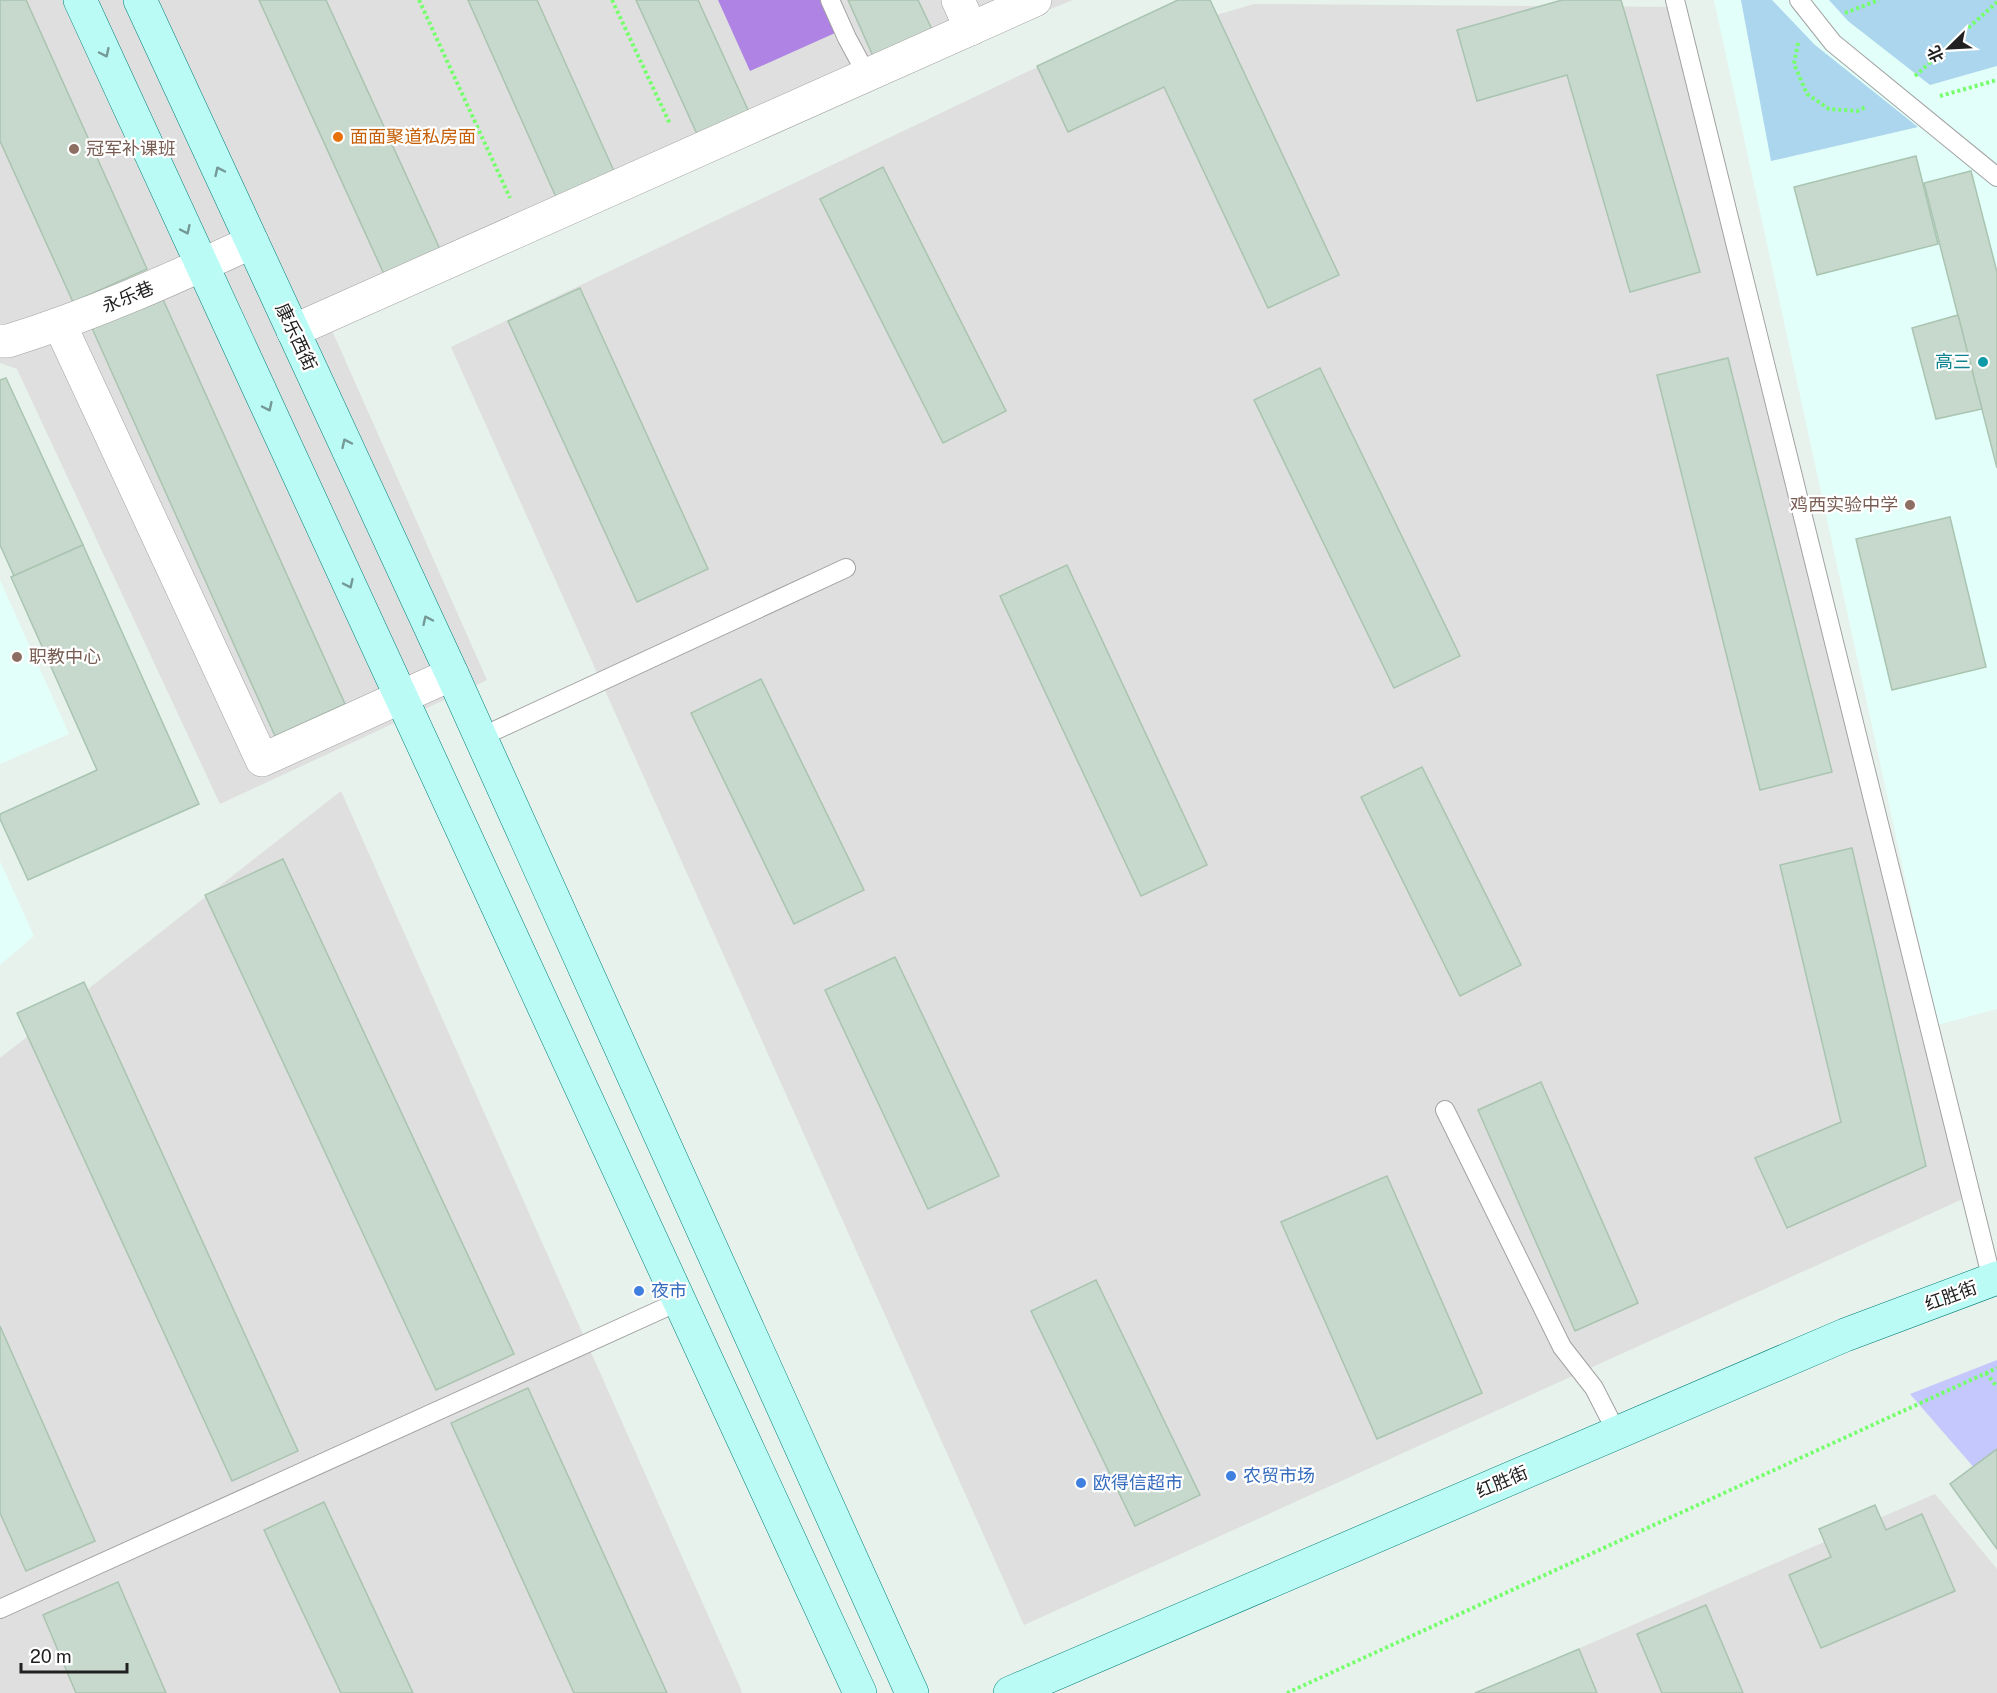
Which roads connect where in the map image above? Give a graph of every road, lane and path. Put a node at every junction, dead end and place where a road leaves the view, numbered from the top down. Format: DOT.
graph roads {
  1 [pos="80,0"];
  2 [pos="140,0"];
  3 [pos="419,0"];
  4 [pos="612,0"];
  5 [pos="830,0"];
  6 [pos="1035,0"];
  7 [pos="1675,0"];
  8 [pos="1799,0"];
  9 [pos="1997,2"];
  10 [pos="964,14"];
  11 [pos="867,75"];
  12 [pos="1914,77"];
  13 [pos="1997,80"];
  14 [pos="1929,99"];
  15 [pos="685,156"];
  16 [pos="1997,177"];
  17 [pos="524,228"];
  18 [pos="252,242"];
  19 [pos="202,265"];
  20 [pos="60,325"];
  21 [pos="294,331"];
  22 [pos="0,341"];
  23 [pos="846,568"];
  24 [pos="452,674"];
  25 [pos="401,697"];
  26 [pos="481,737"];
  27 [pos="1445,1110"];
  28 [pos="1995,1279"];
  29 [pos="680,1301"];
  30 [pos="1997,1368"];
  31 [pos="1986,1372"];
  32 [pos="1997,1387"];
  33 [pos="1617,1433"];
  34 [pos="0,1609"];
  35 [pos="860,1693"];
  36 [pos="912,1693"];
  37 [pos="1010,1693"];
  38 [pos="1287,1693"];
  1 -- 19 [label="street, one-way"];
  18 -- 2 [label="street, 康乐西街, one-way"];
  3 -- 17 [label="path"];
  4 -- 15 [label="path"];
  5 -- 11 [label="lane"];
  6 -- 10 [label="street"];
  7 -- 28 [label="lane"];
  8 -- 16 [label="lane"];
  9 -- 12 [label="path"];
  10 -- 11 [label="street"];
  11 -- 15 [label="street"];
  13 -- 14 [label="path"];
  15 -- 17 [label="street"];
  17 -- 21 [label="street"];
  18 -- 19 [label="street, 永乐巷"];
  18 -- 21 [label="street, 康乐西街"];
  19 -- 20 [label="street, 永乐巷"];
  19 -- 25 [label="street, one-way"];
  20 -- 22 [label="street, 永乐巷"];
  20 -- 25 [label="street"];
  24 -- 21 [label="street, 康乐西街, one-way"];
  23 -- 26 [label="lane"];
  24 -- 25 [label="street"];
  24 -- 26 [label="street, 康乐西街"];
  25 -- 29 [label="street"];
  26 -- 36 [label="street, 康乐西街"];
  27 -- 33 [label="lane"];
  28 -- 33 [label="street, 红胜街"];
  29 -- 34 [label="lane"];
  29 -- 35 [label="street"];
  30 -- 31 [label="path"];
  31 -- 32 [label="path"];
  31 -- 38 [label="path"];
  33 -- 37 [label="street, 红胜街"];
}
